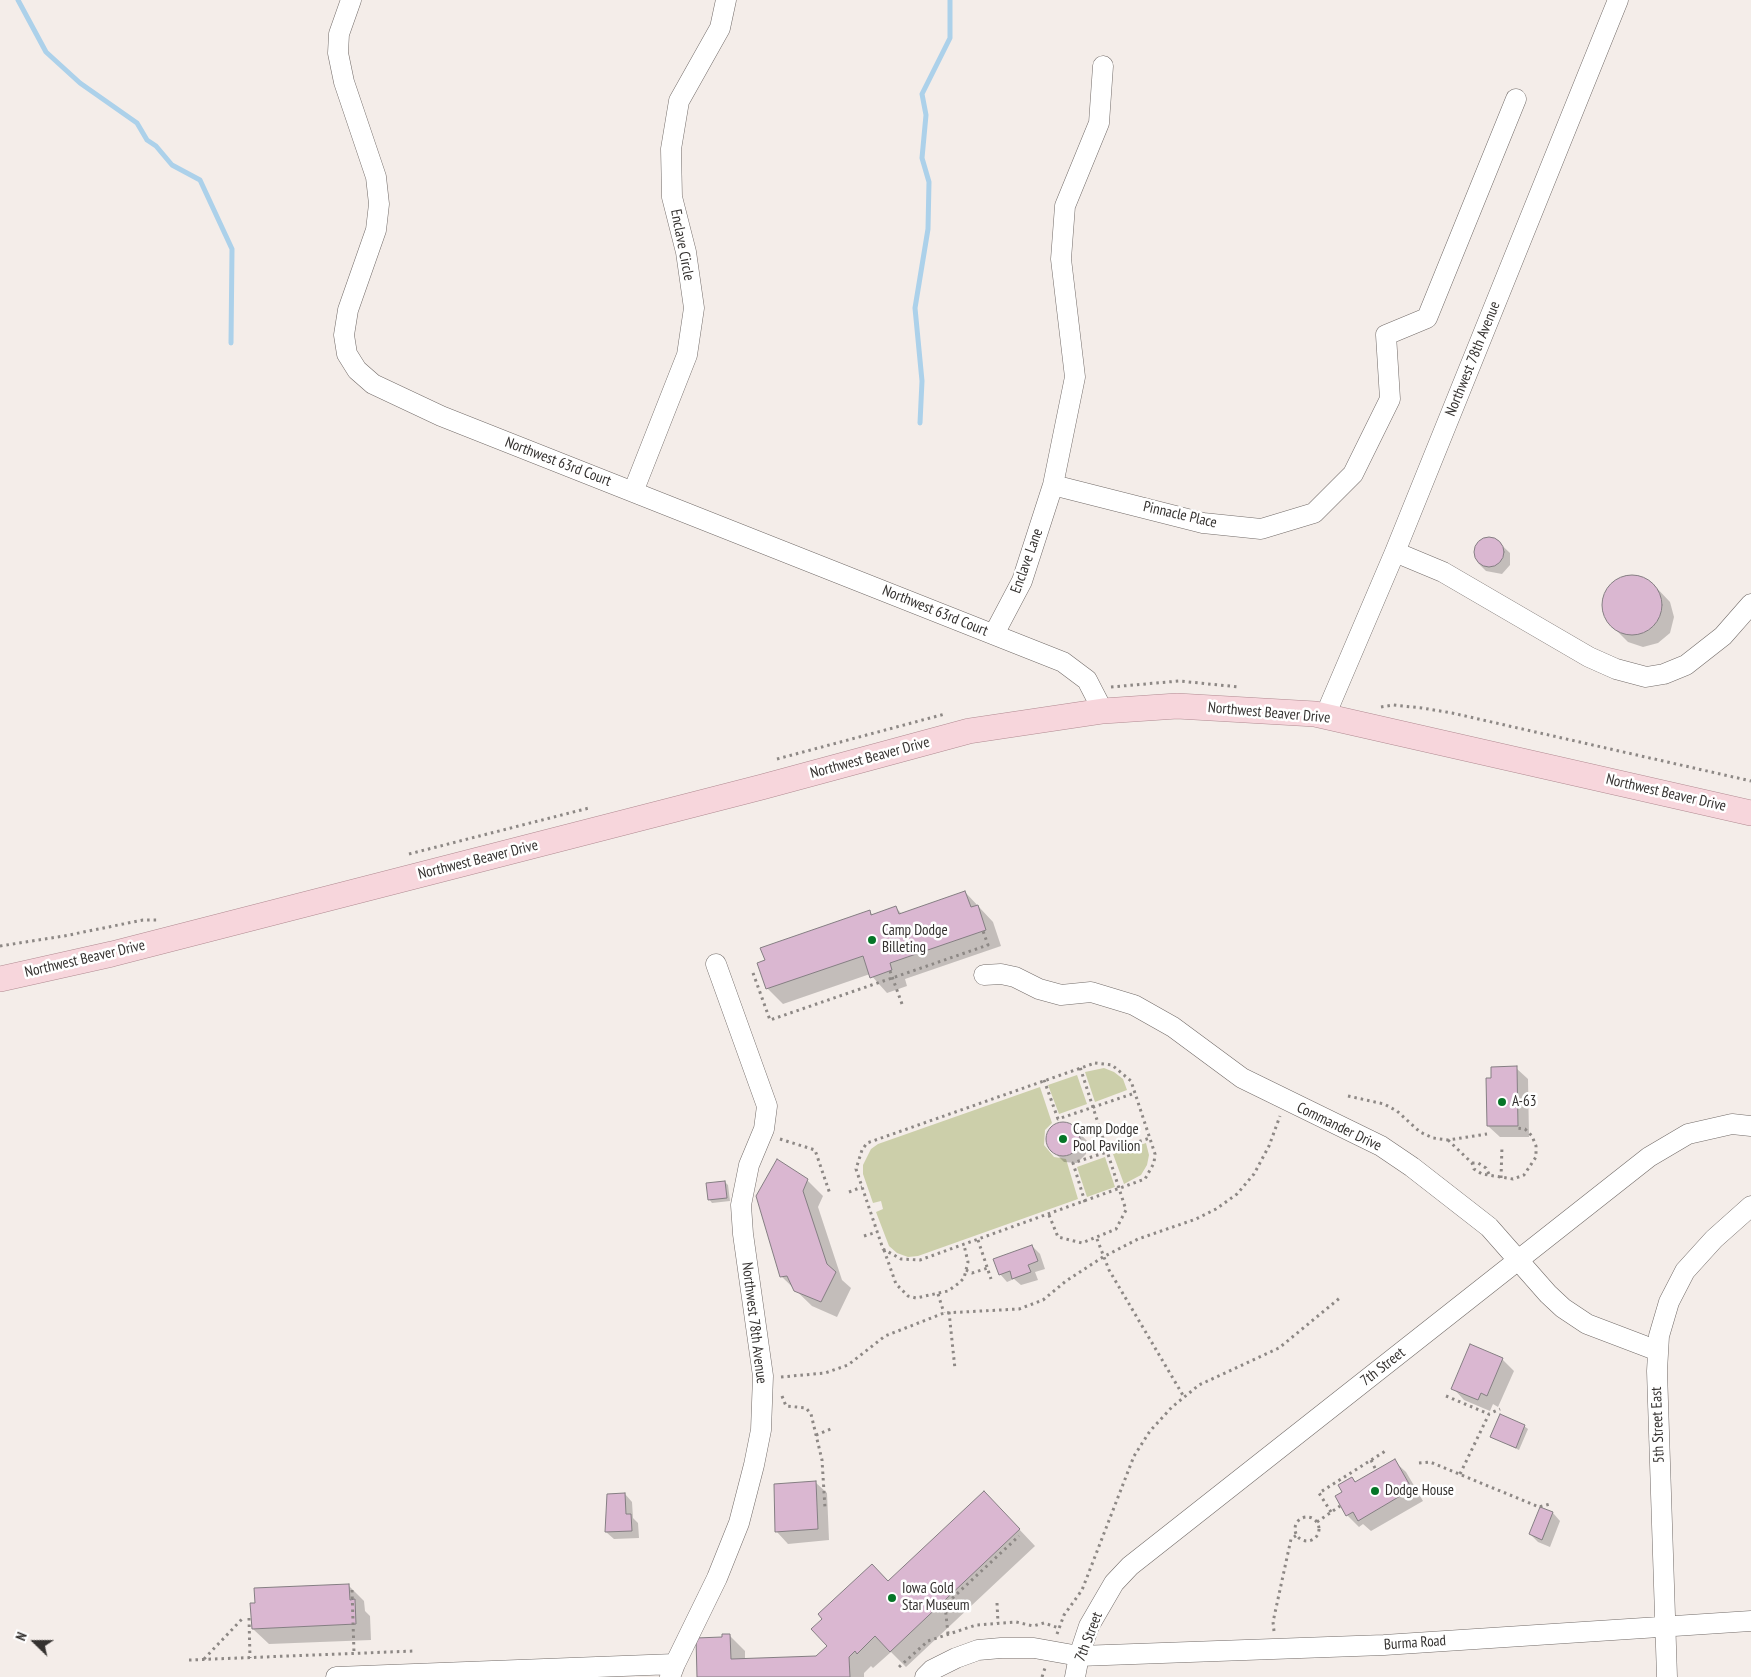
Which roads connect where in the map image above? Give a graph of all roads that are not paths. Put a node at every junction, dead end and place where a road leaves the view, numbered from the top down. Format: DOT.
graph roads {
  1 [pos="350,0"];
  2 [pos="726,0"];
  3 [pos="1618,0"];
  4 [pos="1103,66"];
  5 [pos="1516,99"];
  6 [pos="1053,485"];
  7 [pos="633,492"];
  8 [pos="1395,552"];
  9 [pos="1751,604"];
  10 [pos="994,634"];
  11 [pos="1103,711"];
  12 [pos="1325,716"];
  13 [pos="1751,813"];
  14 [pos="716,964"];
  15 [pos="984,975"];
  16 [pos="0,979"];
  17 [pos="1751,1126"];
  18 [pos="1751,1206"];
  19 [pos="1518,1260"];
  20 [pos="1658,1351"];
  21 [pos="1751,1621"];
  22 [pos="1666,1626"];
  23 [pos="1079,1656"];
  24 [pos="672,1670"];
  25 [pos="336,1677"];
  26 [pos="925,1677"];
  27 [pos="1075,1677"];
  28 [pos="1667,1677"];
  1 -- 7 [label="street, Northwest 63rd Court"];
  2 -- 7 [label="street, Enclave Circle"];
  3 -- 8 [label="street, Northwest 78th Avenue"];
  4 -- 6 [label="street, Enclave Lane"];
  5 -- 6 [label="street, Pinnacle Place"];
  6 -- 10 [label="street, Enclave Lane"];
  7 -- 10 [label="street, Northwest 63rd Court"];
  8 -- 9 [label="street"];
  8 -- 12 [label="street, Northwest 78th Avenue"];
  10 -- 11 [label="street, Northwest 63rd Court"];
  11 -- 12 [label="main road, Northwest Beaver Drive"];
  11 -- 16 [label="main road, Northwest Beaver Drive"];
  12 -- 13 [label="main road, Northwest Beaver Drive"];
  14 -- 24 [label="street, Northwest 78th Avenue"];
  15 -- 19 [label="street, Commander Drive"];
  17 -- 19 [label="street, 7th Street"];
  18 -- 20 [label="street, 5th Street East"];
  19 -- 20 [label="street, Commander Drive"];
  19 -- 23 [label="street, 7th Street"];
  20 -- 22 [label="street, 5th Street East"];
  21 -- 22 [label="street, Burma Road"];
  22 -- 23 [label="street, Burma Road"];
  22 -- 28 [label="street, 5th Street East"];
  23 -- 26 [label="street, Burma Road"];
  23 -- 27 [label="street, 7th Street"];
  24 -- 25 [label="street"];
}
